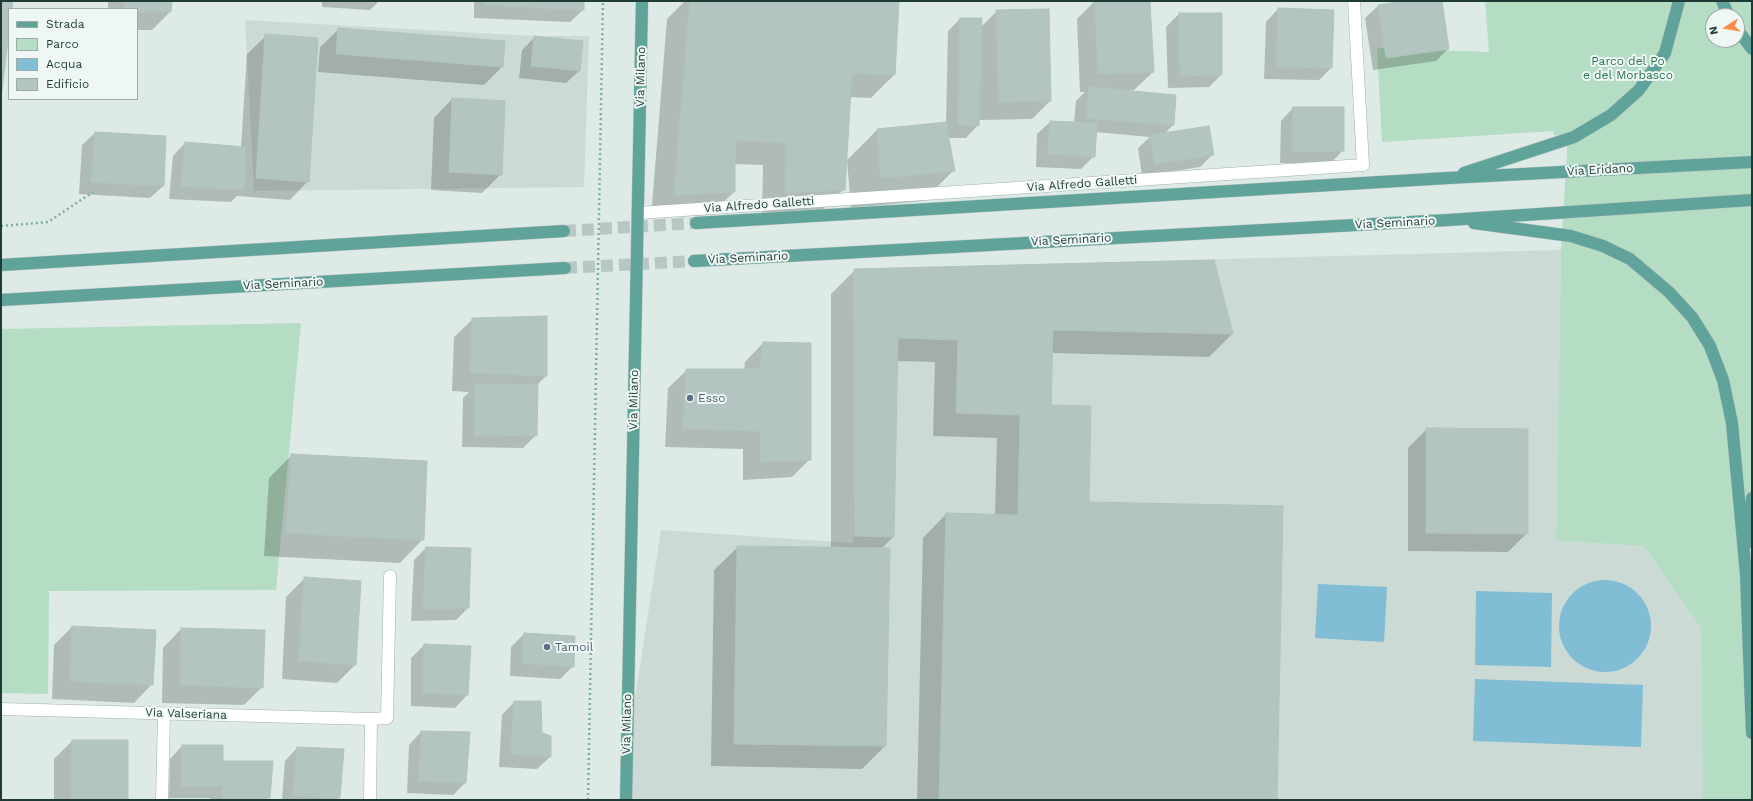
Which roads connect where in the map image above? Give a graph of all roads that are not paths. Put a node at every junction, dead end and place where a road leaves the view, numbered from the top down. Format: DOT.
graph roads {
  1 [pos="642,1"];
  2 [pos="1354,1"];
  3 [pos="1679,1"];
  4 [pos="1745,40"];
  5 [pos="1752,49"];
  6 [pos="1752,162"];
  7 [pos="1448,178"];
  8 [pos="1752,200"];
  9 [pos="638,213"];
  10 [pos="1448,220"];
  11 [pos="696,224"];
  12 [pos="564,231"];
  13 [pos="694,261"];
  14 [pos="1,265"];
  15 [pos="565,268"];
  16 [pos="1,300"];
  17 [pos="1752,498"];
  18 [pos="1746,575"];
  19 [pos="390,576"];
  20 [pos="1,710"];
  21 [pos="164,714"];
  22 [pos="371,719"];
  23 [pos="1752,733"];
  24 [pos="162,800"];
  25 [pos="370,800"];
  26 [pos="626,800"];
  1 -- 9 [label="main road, Via Milano"];
  2 -- 9 [label="street, Via Alfredo Galletti"];
  3 -- 7 [label="main road"];
  4 -- 5 [label="main road"];
  6 -- 7 [label="main road, Via Eridano"];
  7 -- 11 [label="main road"];
  8 -- 10 [label="main road"];
  9 -- 26 [label="main road, Via Milano"];
  10 -- 13 [label="main road, Via Seminario"];
  10 -- 18 [label="main road"];
  12 -- 14 [label="main road"];
  15 -- 16 [label="main road, Via Seminario"];
  17 -- 18 [label="main road"];
  18 -- 23 [label="main road"];
  19 -- 22 [label="street, Via Valseriana"];
  20 -- 21 [label="street, Via Valseriana"];
  21 -- 22 [label="street, Via Valseriana"];
  21 -- 24 [label="street"];
  22 -- 25 [label="street"];
}
